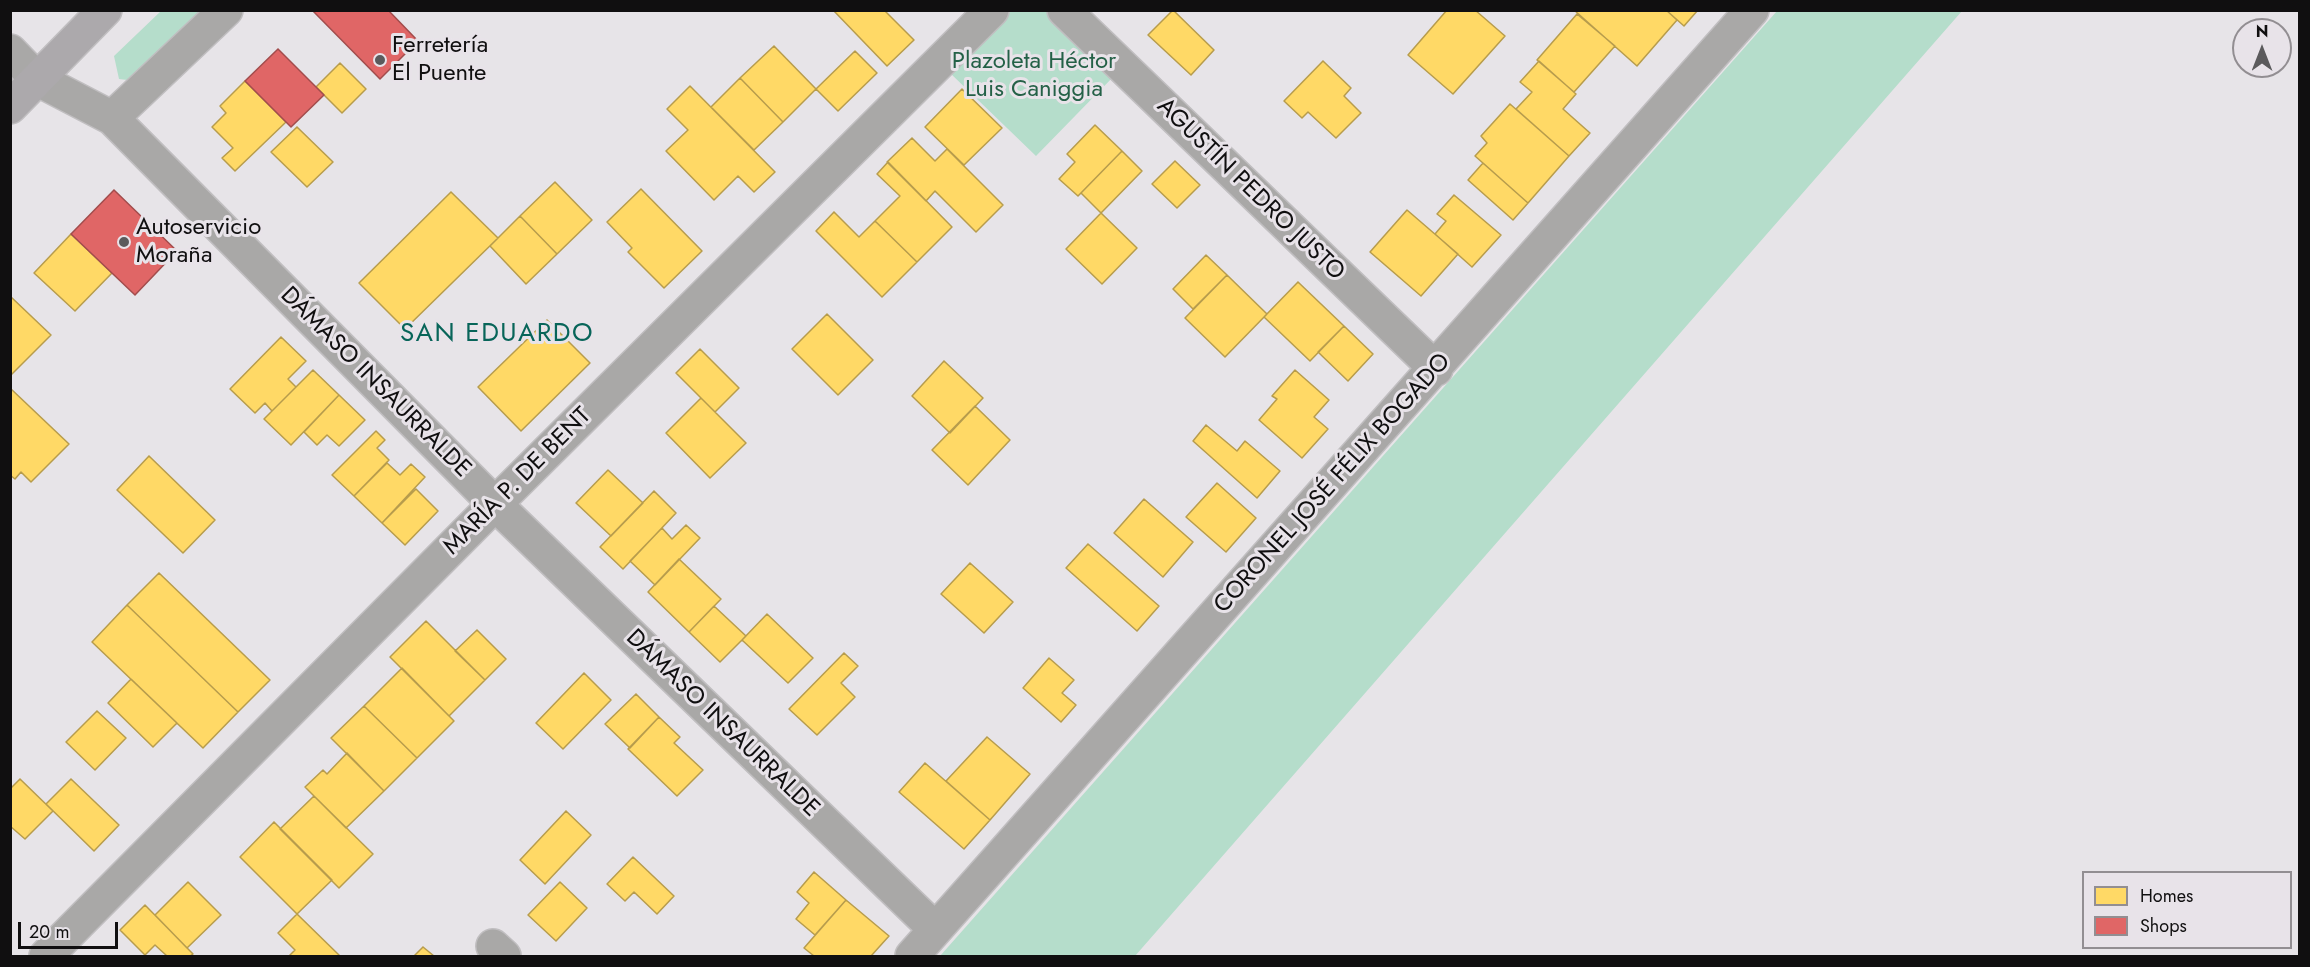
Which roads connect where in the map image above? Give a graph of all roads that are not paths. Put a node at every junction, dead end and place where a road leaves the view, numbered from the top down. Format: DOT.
graph roads {
  1 [pos="105,10"];
  2 [pos="226,10"];
  3 [pos="992,10"];
  4 [pos="1064,10"];
  5 [pos="1752,10"];
  6 [pos="10,51"];
  7 [pos="37,80"];
  8 [pos="10,107"];
  9 [pos="112,118"];
  10 [pos="1436,369"];
  11 [pos="495,504"];
  12 [pos="935,929"];
  13 [pos="46,957"];
  14 [pos="912,957"];
  1 -- 7 [label="main road"];
  2 -- 9 [label="street"];
  3 -- 11 [label="street, MARÍA P. DE BENT"];
  4 -- 10 [label="street, AGUSTÍN PEDRO JUSTO"];
  5 -- 10 [label="street, CORONEL JOSÉ FÉLIX BOGADO"];
  6 -- 7 [label="street"];
  7 -- 8 [label="main road"];
  7 -- 9 [label="street, DÁMASO INSAURRALDE"];
  9 -- 11 [label="street, DÁMASO INSAURRALDE"];
  10 -- 12 [label="street, CORONEL JOSÉ FÉLIX BOGADO"];
  11 -- 12 [label="street, DÁMASO INSAURRALDE"];
  11 -- 13 [label="street, MARÍA P. DE BENT"];
  12 -- 14 [label="street, CORONEL JOSÉ FÉLIX BOGADO"];
}
